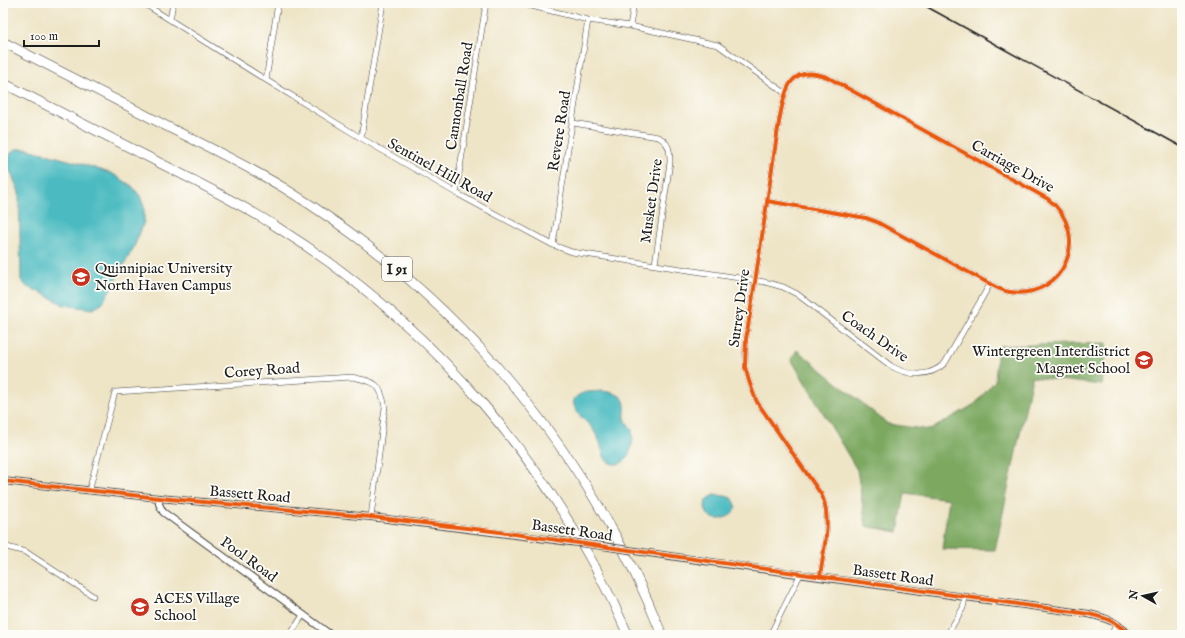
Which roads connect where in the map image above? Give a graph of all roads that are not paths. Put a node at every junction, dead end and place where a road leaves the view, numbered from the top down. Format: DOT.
graph roads {
  1 [pos="144,3"];
  2 [pos="173,3"];
  3 [pos="278,3"];
  4 [pos="383,3"];
  5 [pos="486,3"];
  6 [pos="519,3"];
  7 [pos="634,3"];
  8 [pos="170,20"];
  9 [pos="588,20"];
  10 [pos="630,26"];
  11 [pos="3,42"];
  12 [pos="266,80"];
  13 [pos="3,83"];
  14 [pos="785,93"];
  15 [pos="573,123"];
  16 [pos="360,138"];
  17 [pos="456,193"];
  18 [pos="767,201"];
  19 [pos="553,245"];
  20 [pos="655,264"];
  21 [pos="755,281"];
  22 [pos="990,284"];
  23 [pos="3,481"];
  24 [pos="89,491"];
  25 [pos="159,498"];
  26 [pos="371,517"];
  27 [pos="3,546"];
  28 [pos="800,575"];
  29 [pos="820,577"];
  30 [pos="93,596"];
  31 [pos="965,598"];
  32 [pos="303,615"];
  33 [pos="1116,623"];
  34 [pos="290,635"];
  35 [pos="331,635"];
  36 [pos="628,635"];
  37 [pos="662,635"];
  38 [pos="770,635"];
  39 [pos="947,635"];
  40 [pos="1111,635"];
  41 [pos="1130,635"];
  1 -- 8 [label="street, Sentinel Hill Road"];
  2 -- 8 [label="street"];
  3 -- 12 [label="street"];
  4 -- 16 [label="street"];
  5 -- 17 [label="street, Cannonball Road"];
  6 -- 9 [label="street"];
  7 -- 10 [label="street"];
  8 -- 12 [label="street, Sentinel Hill Road"];
  9 -- 10 [label="street"];
  9 -- 15 [label="street, Revere Road"];
  10 -- 14 [label="street"];
  11 -- 37 [label="highway, I 91"];
  12 -- 16 [label="street, Sentinel Hill Road"];
  13 -- 36 [label="highway, I 91"];
  14 -- 18 [label="street, Surrey Drive"];
  14 -- 22 [label="street, Carriage Drive"];
  15 -- 19 [label="street, Revere Road"];
  15 -- 20 [label="street, Musket Drive"];
  16 -- 17 [label="street, Sentinel Hill Road"];
  17 -- 19 [label="street, Sentinel Hill Road"];
  18 -- 21 [label="street, Surrey Drive"];
  18 -- 22 [label="street, Carriage Drive"];
  19 -- 20 [label="street, Sentinel Hill Road"];
  20 -- 21 [label="street, Sentinel Hill Road"];
  21 -- 22 [label="street, Coach Drive"];
  21 -- 29 [label="street, Surrey Drive"];
  23 -- 24 [label="street, Bassett Road"];
  24 -- 25 [label="street, Bassett Road"];
  24 -- 26 [label="street, Corey Road"];
  25 -- 26 [label="street, Bassett Road"];
  25 -- 32 [label="street, Pool Road"];
  26 -- 28 [label="street, Bassett Road, bridge"];
  27 -- 30 [label="street"];
  28 -- 29 [label="street, Bassett Road"];
  28 -- 38 [label="street"];
  29 -- 31 [label="street, Bassett Road"];
  31 -- 33 [label="street, Bassett Road"];
  31 -- 39 [label="street"];
  32 -- 34 [label="street"];
  32 -- 35 [label="street, Pool Road"];
  33 -- 40 [label="street"];
  33 -- 41 [label="street, Bassett Road"];
}
